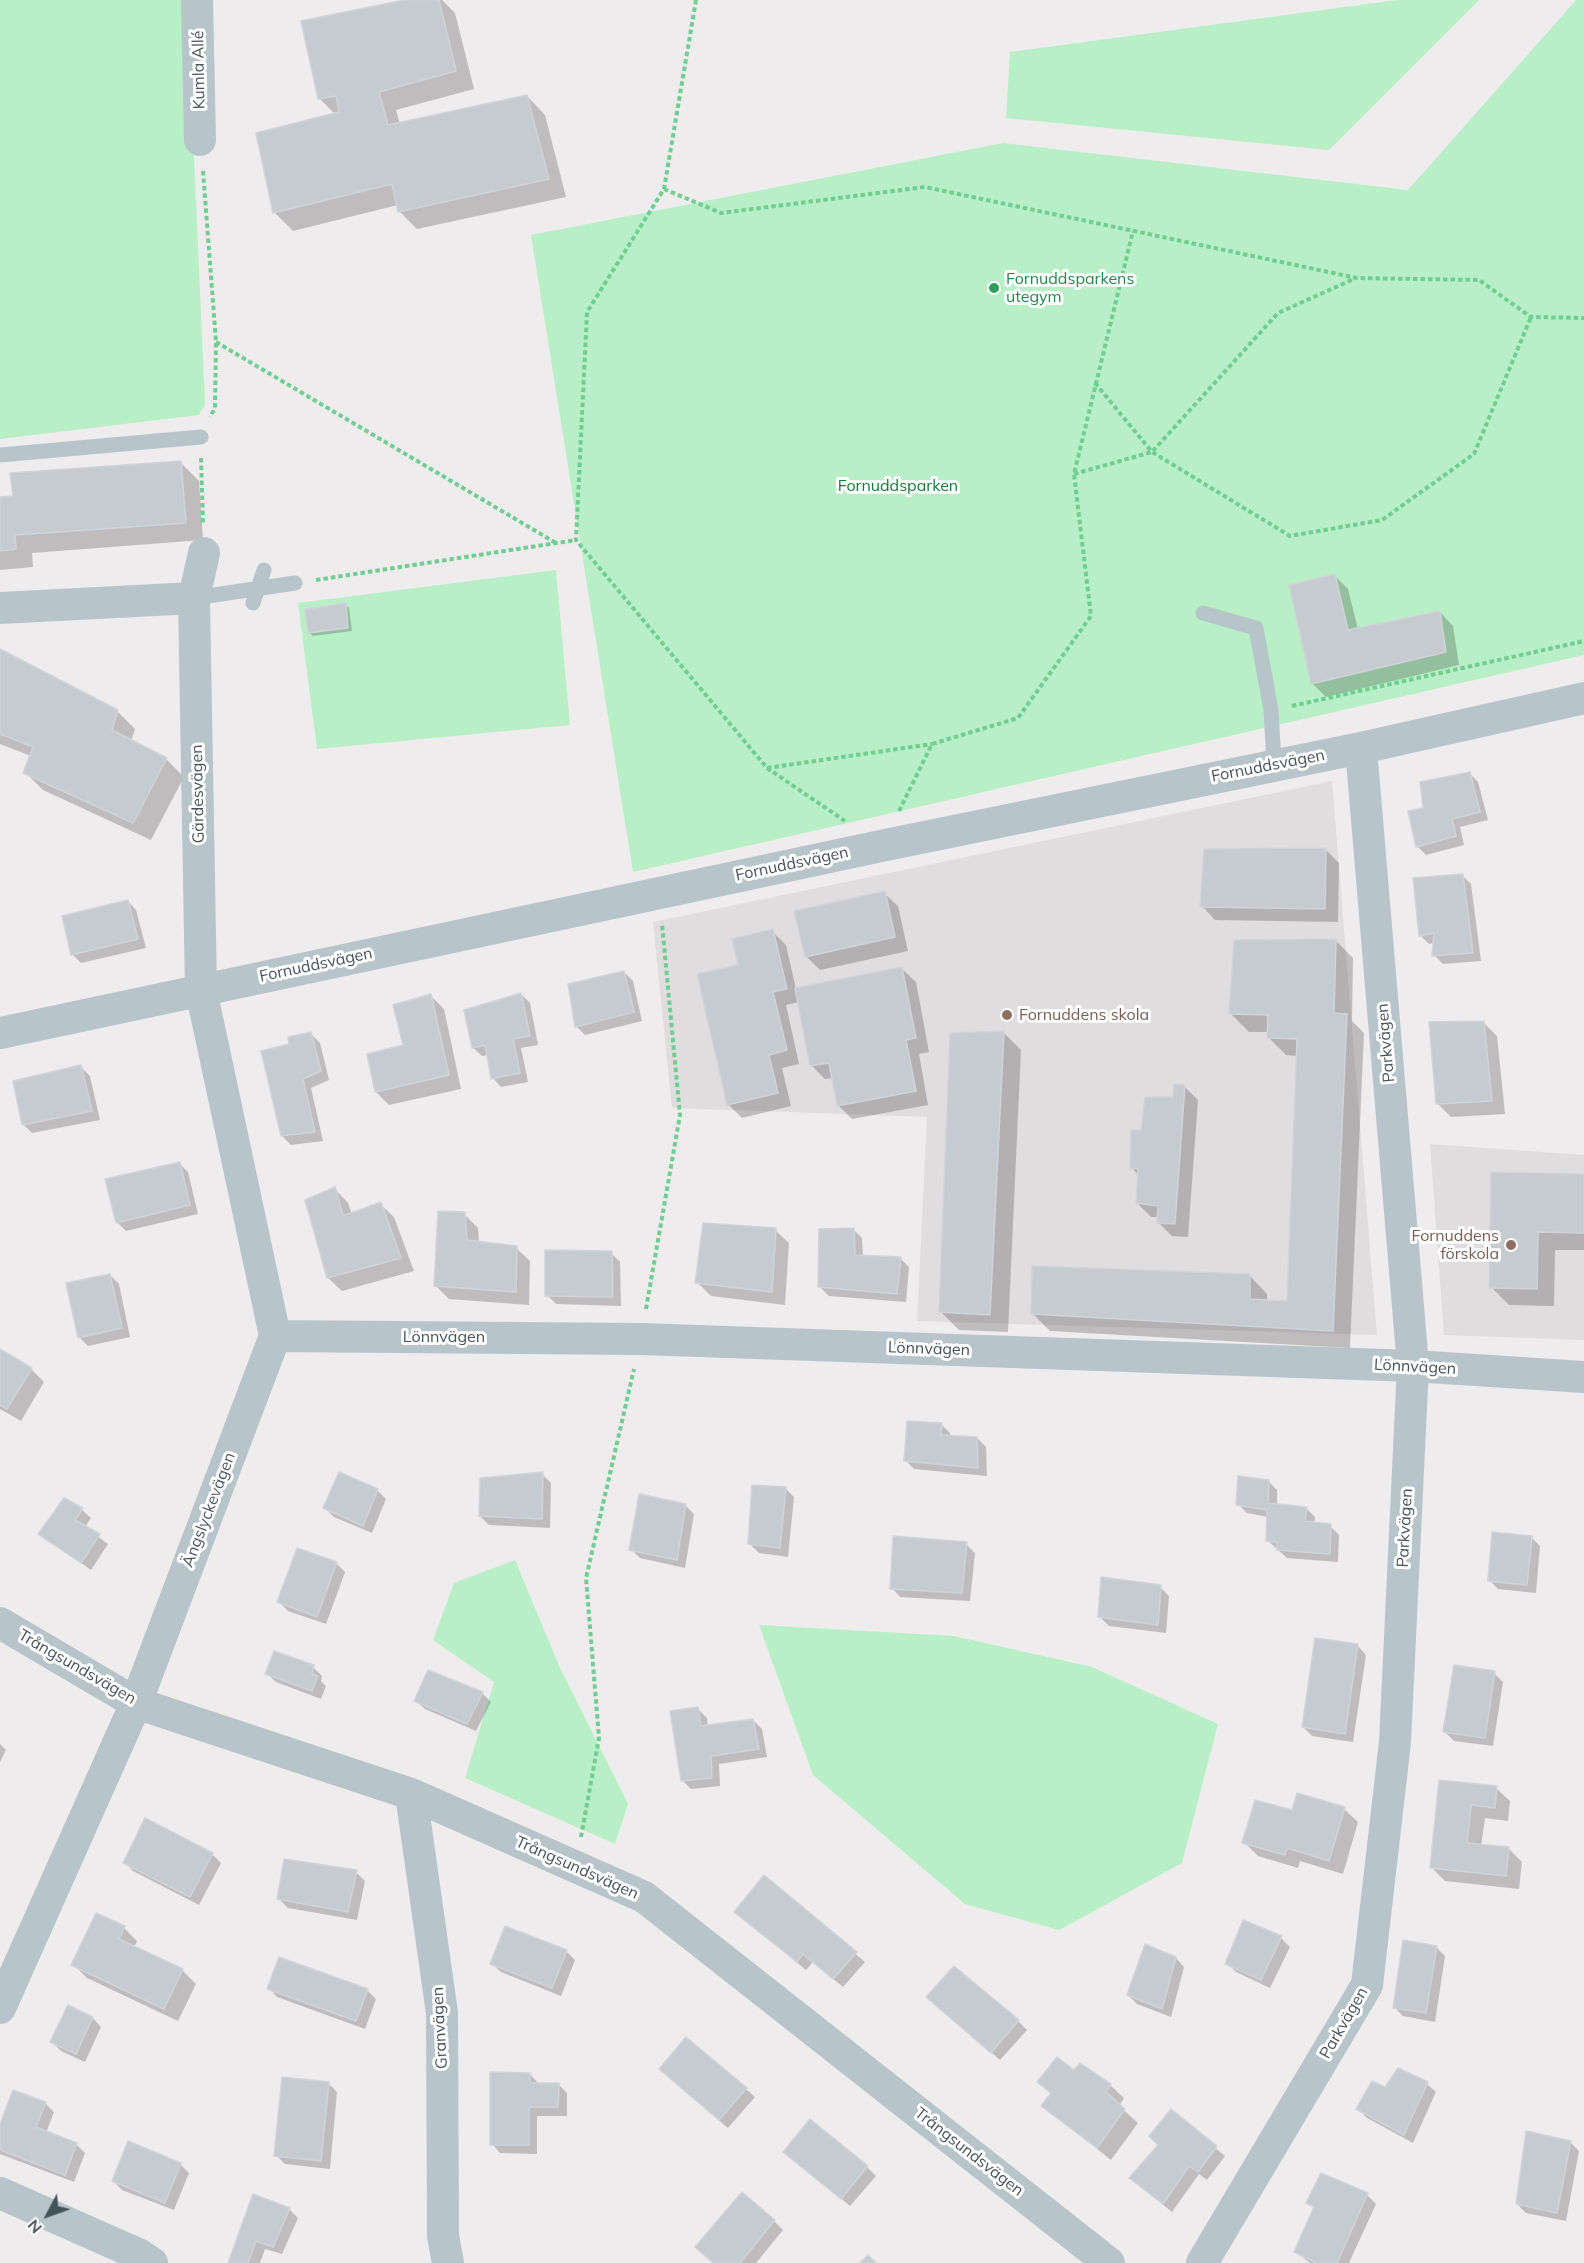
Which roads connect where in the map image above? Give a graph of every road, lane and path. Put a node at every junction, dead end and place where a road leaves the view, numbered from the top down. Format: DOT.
graph roads {
  1 [pos="197,0"];
  2 [pos="696,0"];
  3 [pos="200,140"];
  4 [pos="664,189"];
  5 [pos="1133,231"];
  6 [pos="1357,278"];
  7 [pos="1531,316"];
  8 [pos="1581,318"];
  9 [pos="216,342"];
  10 [pos="1095,382"];
  11 [pos="201,437"];
  12 [pos="1152,452"];
  13 [pos="0,455"];
  14 [pos="1074,474"];
  15 [pos="576,540"];
  16 [pos="556,543"];
  17 [pos="204,553"];
  18 [pos="264,570"];
  19 [pos="295,583"];
  20 [pos="255,596"];
  21 [pos="194,598"];
  22 [pos="0,608"];
  23 [pos="1203,614"];
  24 [pos="1584,641"];
  25 [pos="1584,698"];
  26 [pos="1271,710"];
  27 [pos="932,744"];
  28 [pos="1361,748"];
  29 [pos="1274,764"];
  30 [pos="767,768"];
  31 [pos="881,846"];
  32 [pos="659,892"];
  33 [pos="201,990"];
  34 [pos="0,1033"];
  35 [pos="274,1336"];
  36 [pos="641,1339"];
  37 [pos="1413,1366"];
  38 [pos="1584,1377"];
  39 [pos="0,1623"];
  40 [pos="136,1703"];
  41 [pos="411,1794"];
  42 [pos="576,1867"];
  43 [pos="0,2008"];
  44 [pos="0,2193"];
  45 [pos="152,2263"];
  46 [pos="448,2263"];
  47 [pos="1109,2263"];
  48 [pos="1202,2263"];
  1 -- 3 [label="street, Kumla Allé"];
  2 -- 4 [label="path"];
  3 -- 9 [label="path"];
  4 -- 5 [label="path"];
  4 -- 15 [label="path"];
  5 -- 6 [label="path"];
  5 -- 10 [label="path"];
  6 -- 7 [label="path"];
  6 -- 12 [label="path"];
  7 -- 8 [label="path"];
  7 -- 12 [label="path"];
  9 -- 11 [label="path"];
  9 -- 16 [label="path"];
  10 -- 12 [label="path"];
  10 -- 14 [label="path"];
  11 -- 13 [label="lane"];
  11 -- 17 [label="path"];
  12 -- 14 [label="path"];
  14 -- 27 [label="path"];
  15 -- 16 [label="path"];
  15 -- 30 [label="path"];
  16 -- 19 [label="path"];
  17 -- 21 [label="street, Gärdesvägen"];
  18 -- 20 [label="lane"];
  19 -- 20 [label="lane"];
  20 -- 21 [label="lane"];
  21 -- 22 [label="street"];
  21 -- 33 [label="street, Gärdesvägen"];
  23 -- 26 [label="lane"];
  24 -- 26 [label="path"];
  25 -- 28 [label="street, Fornuddsvägen"];
  26 -- 29 [label="lane"];
  27 -- 30 [label="path"];
  27 -- 31 [label="path"];
  28 -- 29 [label="street, Fornuddsvägen"];
  28 -- 37 [label="street, Parkvägen"];
  29 -- 31 [label="street, Fornuddsvägen"];
  30 -- 31 [label="path"];
  31 -- 32 [label="street, Fornuddsvägen"];
  32 -- 33 [label="street, Fornuddsvägen"];
  32 -- 36 [label="path"];
  33 -- 34 [label="street, Fornuddsvägen"];
  33 -- 35 [label="street"];
  35 -- 36 [label="street, Lönnvägen"];
  35 -- 40 [label="street, Ängslyckevägen"];
  36 -- 37 [label="street, Lönnvägen"];
  36 -- 42 [label="path"];
  37 -- 38 [label="street, Lönnvägen"];
  37 -- 48 [label="street, Parkvägen"];
  39 -- 40 [label="street, Trångsundsvägen"];
  40 -- 41 [label="street, Trångsundsvägen"];
  40 -- 43 [label="street, Ängslyckevägen"];
  41 -- 42 [label="street, Trångsundsvägen"];
  41 -- 46 [label="street, Granvägen"];
  42 -- 47 [label="street, Trångsundsvägen"];
  44 -- 45 [label="street"];
}
